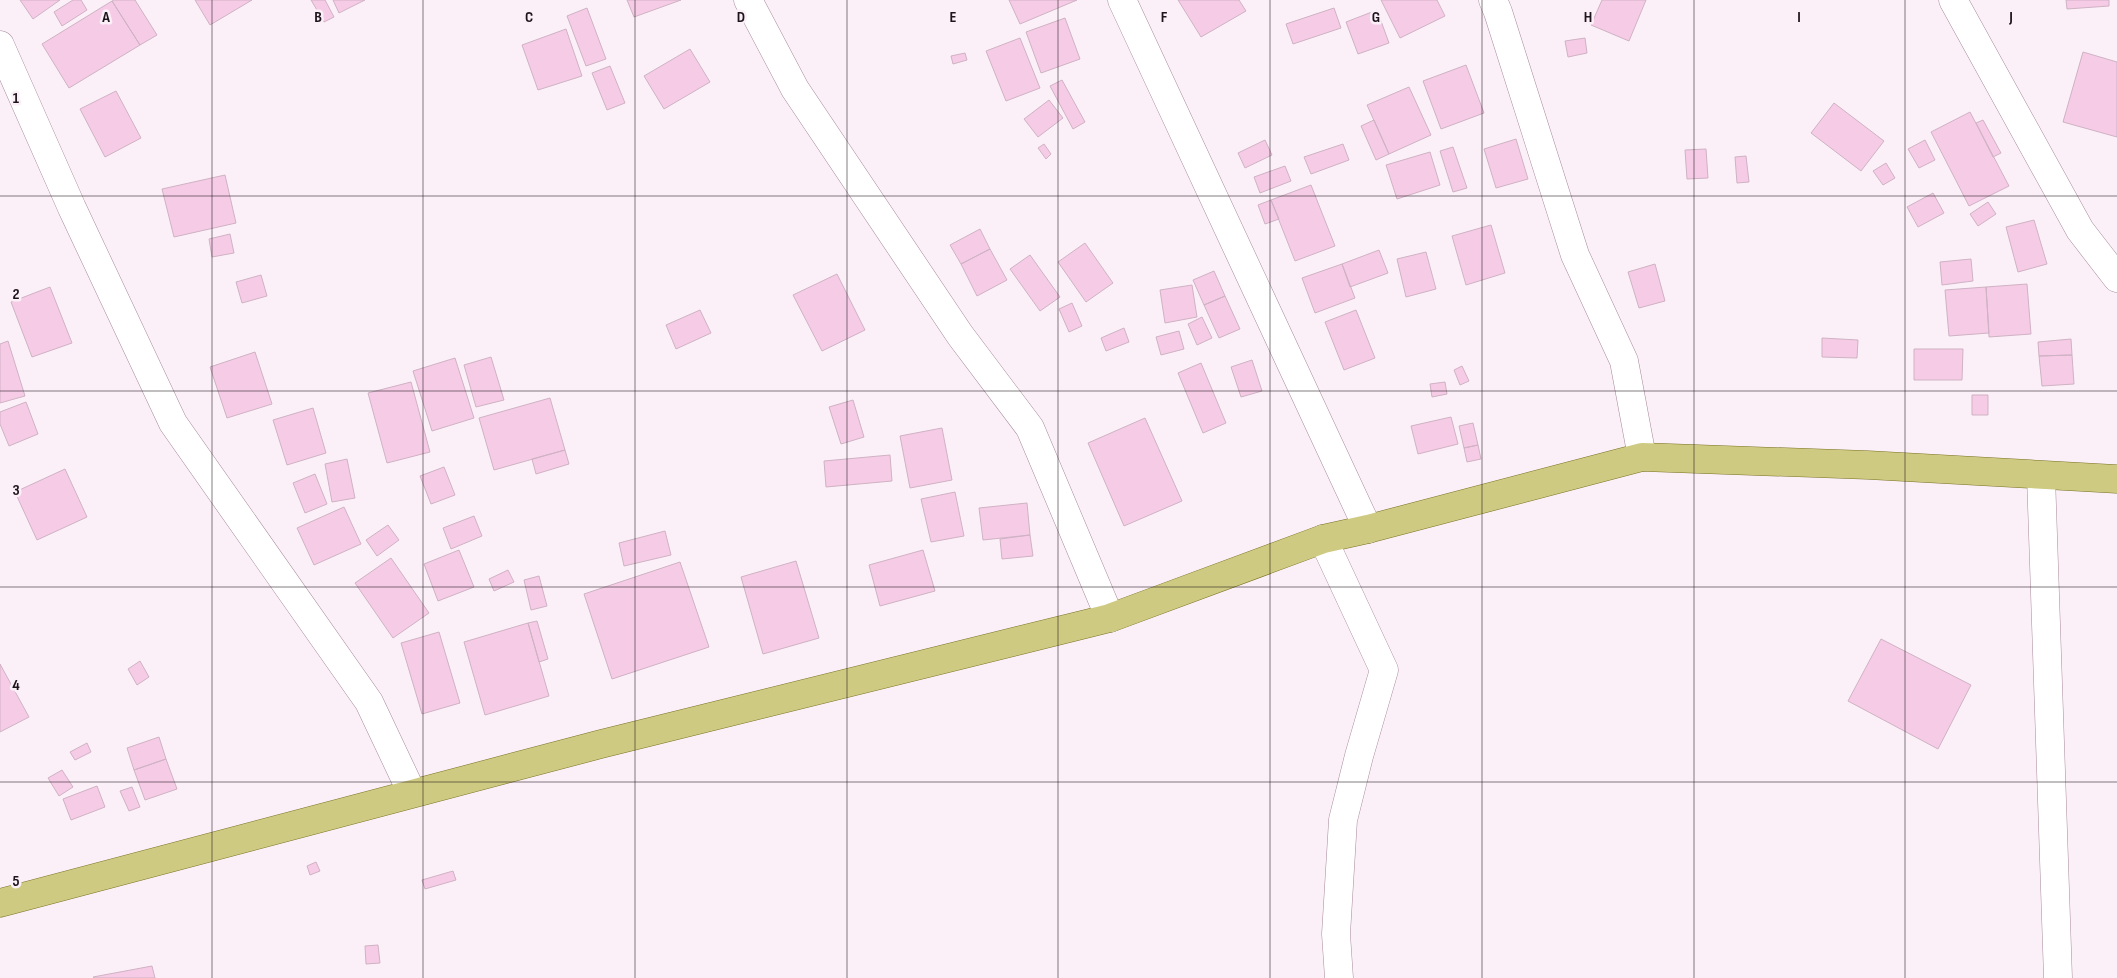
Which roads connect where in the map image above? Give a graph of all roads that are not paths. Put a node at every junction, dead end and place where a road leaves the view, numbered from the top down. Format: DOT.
graph roads {
  1 [pos="748,0"];
  2 [pos="1122,0"];
  3 [pos="1493,0"];
  4 [pos="1953,0"];
  5 [pos="0,45"];
  6 [pos="2117,278"];
  7 [pos="1642,457"];
  8 [pos="2042,476"];
  9 [pos="2117,479"];
  10 [pos="1368,529"];
  11 [pos="1323,539"];
  12 [pos="1110,618"];
  13 [pos="412,793"];
  14 [pos="0,903"];
  15 [pos="1339,978"];
  16 [pos="2058,978"];
  1 -- 12 [label="street"];
  2 -- 10 [label="street"];
  3 -- 7 [label="street"];
  4 -- 6 [label="street"];
  5 -- 13 [label="street"];
  7 -- 8 [label="main road"];
  7 -- 10 [label="main road"];
  8 -- 9 [label="main road"];
  8 -- 16 [label="street"];
  10 -- 11 [label="main road"];
  11 -- 12 [label="main road"];
  11 -- 15 [label="street"];
  12 -- 13 [label="main road"];
  13 -- 14 [label="main road"];
}
